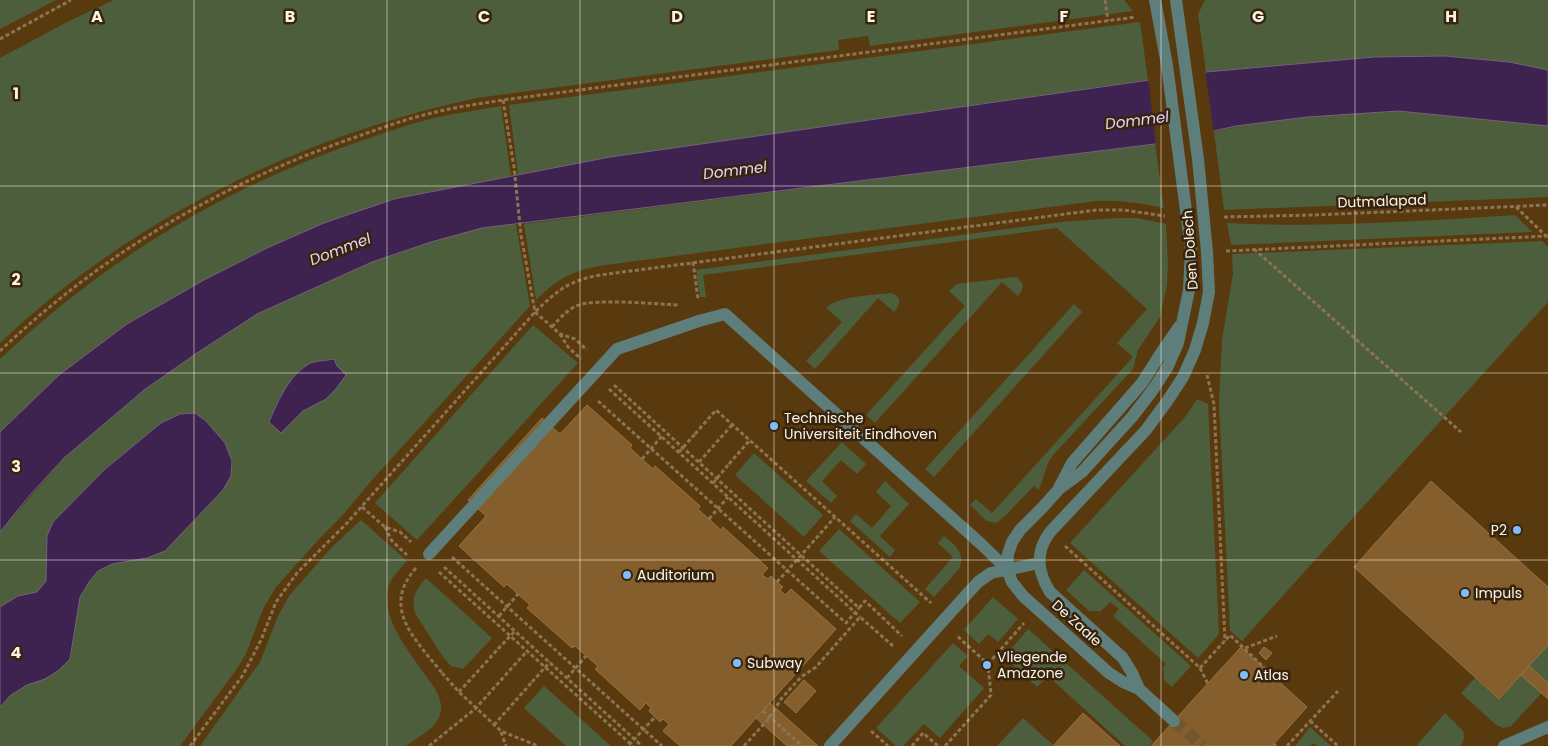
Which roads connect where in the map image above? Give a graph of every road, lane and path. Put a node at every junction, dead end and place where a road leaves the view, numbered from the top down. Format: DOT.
graph roads {
  1 [pos="71,0"];
  2 [pos="1105,0"];
  3 [pos="1155,0"];
  4 [pos="1176,0"];
  5 [pos="1143,17"];
  6 [pos="1108,21"];
  7 [pos="0,38"];
  8 [pos="503,100"];
  9 [pos="1548,205"];
  10 [pos="1515,207"];
  11 [pos="1216,217"];
  12 [pos="1547,236"];
  13 [pos="1254,249"];
  14 [pos="1220,251"];
  15 [pos="693,262"];
  16 [pos="680,305"];
  17 [pos="712,317"];
  18 [pos="552,327"];
  19 [pos="560,334"];
  20 [pos="1195,350"];
  21 [pos="0,351"];
  22 [pos="593,355"];
  23 [pos="580,365"];
  24 [pos="593,374"];
  25 [pos="613,385"];
  26 [pos="592,395"];
  27 [pos="732,425"];
  28 [pos="1461,432"];
  29 [pos="662,436"];
  30 [pos="750,440"];
  31 [pos="679,452"];
  32 [pos="642,459"];
  33 [pos="699,462"];
  34 [pos="712,483"];
  35 [pos="728,497"];
  36 [pos="362,506"];
  37 [pos="835,517"];
  38 [pos="709,519"];
  39 [pos="385,527"];
  40 [pos="1050,532"];
  41 [pos="416,546"];
  42 [pos="429,554"];
  43 [pos="448,554"];
  44 [pos="410,558"];
  45 [pos="1039,563"];
  46 [pos="435,568"];
  47 [pos="1007,569"];
  48 [pos="777,582"];
  49 [pos="518,594"];
  50 [pos="859,608"];
  51 [pos="1037,608"];
  52 [pos="499,616"];
  53 [pos="860,617"];
  54 [pos="944,619"];
  55 [pos="873,628"];
  56 [pos="895,629"];
  57 [pos="515,631"];
  58 [pos="1277,636"];
  59 [pos="1225,641"];
  60 [pos="1244,648"];
  61 [pos="527,651"];
  62 [pos="586,656"];
  63 [pos="550,662"];
  64 [pos="988,664"];
  65 [pos="1200,668"];
  66 [pos="1274,677"];
  67 [pos="567,678"];
  68 [pos="1208,684"];
  69 [pos="1139,689"];
  70 [pos="1338,691"];
  71 [pos="459,692"];
  72 [pos="476,708"];
  73 [pos="763,711"];
  74 [pos="655,717"];
  75 [pos="770,717"];
  76 [pos="1174,720"];
  77 [pos="1310,721"];
  78 [pos="494,725"];
  79 [pos="1548,727"];
  80 [pos="501,731"];
  81 [pos="429,746"];
  82 [pos="506,746"];
  83 [pos="538,746"];
  84 [pos="628,746"];
  85 [pos="633,746"];
  86 [pos="642,746"];
  87 [pos="662,746"];
  88 [pos="744,746"];
  89 [pos="802,746"];
  90 [pos="830,746"];
  91 [pos="912,746"];
  92 [pos="938,746"];
  93 [pos="945,746"];
  94 [pos="1287,746"];
  95 [pos="1338,746"];
  96 [pos="1504,746"];
  1 -- 7 [label="path"];
  2 -- 6 [label="path"];
  3 -- 47 [label="street, Den Dolech"];
  4 -- 20 [label="street, Den Dolech"];
  5 -- 6 [label="path"];
  6 -- 8 [label="path"];
  8 -- 18 [label="path"];
  8 -- 21 [label="path"];
  9 -- 10 [label="path, Dutmalapad"];
  10 -- 11 [label="path, Dutmalapad"];
  10 -- 12 [label="path"];
  12 -- 13 [label="path"];
  13 -- 14 [label="path"];
  13 -- 28 [label="path"];
  15 -- 17 [label="path"];
  16 -- 18 [label="path"];
  17 -- 24 [label="street, bridge"];
  17 -- 47 [label="street, De Zaale"];
  18 -- 19 [label="path"];
  19 -- 22 [label="path"];
  19 -- 23 [label="path"];
  20 -- 40 [label="street, Den Dolech"];
  20 -- 59 [label="path"];
  24 -- 29 [label="path, bridge"];
  24 -- 42 [label="street, bridge"];
  25 -- 33 [label="path"];
  26 -- 50 [label="path"];
  27 -- 30 [label="path"];
  27 -- 31 [label="path, bridge"];
  27 -- 33 [label="path"];
  29 -- 31 [label="path, bridge"];
  29 -- 32 [label="path, bridge"];
  30 -- 34 [label="path, bridge"];
  30 -- 37 [label="path"];
  31 -- 34 [label="path, bridge"];
  33 -- 50 [label="path"];
  34 -- 35 [label="path, bridge"];
  35 -- 38 [label="path, bridge"];
  35 -- 53 [label="path, bridge"];
  36 -- 39 [label="path"];
  37 -- 48 [label="path, bridge"];
  37 -- 54 [label="path"];
  39 -- 41 [label="path"];
  39 -- 44 [label="path"];
  40 -- 45 [label="street, Den Dolech"];
  40 -- 65 [label="path"];
  42 -- 52 [label="path"];
  42 -- 71 [label="path, bridge"];
  43 -- 87 [label="path"];
  45 -- 47 [label="street"];
  45 -- 69 [label="street, De Zaale"];
  46 -- 61 [label="path"];
  47 -- 51 [label="street, De Zaale"];
  47 -- 54 [label="street"];
  49 -- 52 [label="path, bridge"];
  50 -- 56 [label="path"];
  51 -- 64 [label="path"];
  51 -- 69 [label="street, De Zaale"];
  52 -- 57 [label="path"];
  53 -- 55 [label="path"];
  53 -- 75 [label="path"];
  54 -- 64 [label="path"];
  54 -- 90 [label="street"];
  57 -- 63 [label="path"];
  57 -- 71 [label="path, bridge"];
  58 -- 60 [label="path"];
  59 -- 60 [label="path"];
  59 -- 65 [label="path"];
  60 -- 66 [label="path"];
  61 -- 72 [label="path"];
  61 -- 85 [label="path"];
  62 -- 67 [label="path, bridge"];
  63 -- 67 [label="path"];
  63 -- 78 [label="path, bridge"];
  64 -- 93 [label="path"];
  65 -- 68 [label="path"];
  67 -- 86 [label="path"];
  69 -- 76 [label="street, De Zaale"];
  70 -- 77 [label="path"];
  71 -- 72 [label="path"];
  72 -- 78 [label="path"];
  72 -- 81 [label="path"];
  73 -- 75 [label="path"];
  74 -- 84 [label="path, bridge"];
  75 -- 88 [label="path"];
  75 -- 89 [label="path"];
  77 -- 94 [label="path"];
  77 -- 95 [label="path"];
  78 -- 80 [label="path"];
  79 -- 96 [label="street"];
  80 -- 82 [label="path"];
  80 -- 83 [label="path"];
  91 -- 92 [label="path"];
}
